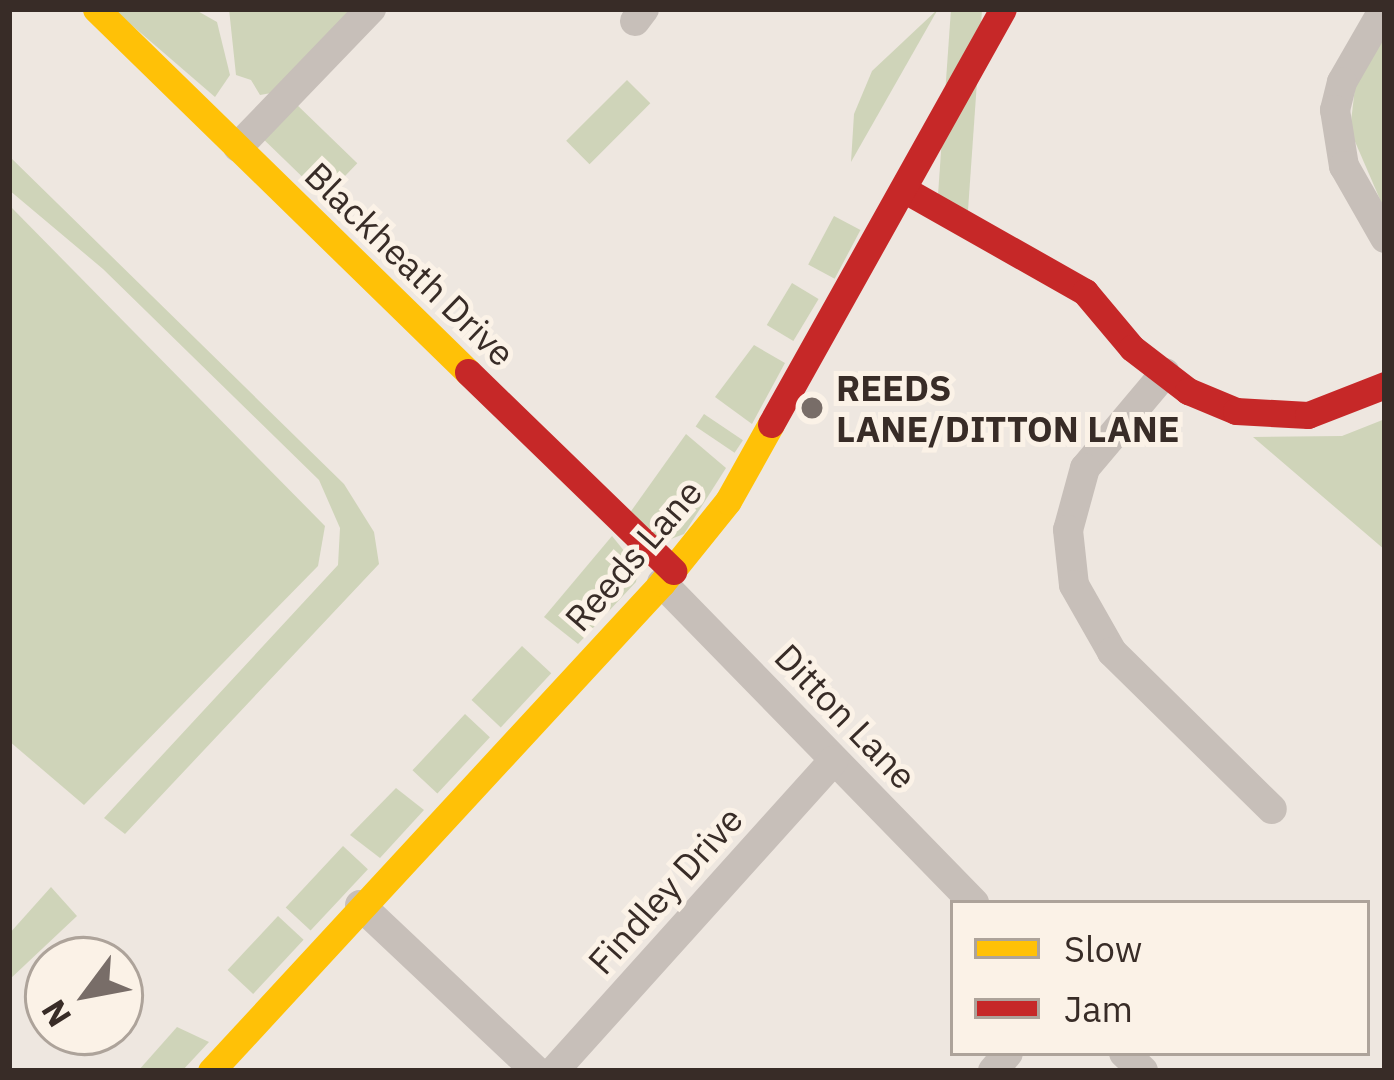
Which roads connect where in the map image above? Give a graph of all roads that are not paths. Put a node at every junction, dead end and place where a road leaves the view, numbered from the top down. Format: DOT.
graph roads {
  1 [pos="96,9"];
  2 [pos="371,9"];
  3 [pos="1004,9"];
  4 [pos="1384,9"];
  5 [pos="238,147"];
  6 [pos="905,190"];
  7 [pos="1385,238"];
  8 [pos="1165,374"];
  9 [pos="1385,385"];
  10 [pos="668,577"];
  11 [pos="834,760"];
  12 [pos="1272,809"];
  13 [pos="971,900"];
  14 [pos="361,905"];
  15 [pos="211,1071"];
  16 [pos="536,1071"];
  17 [pos="554,1071"];
  1 -- 5 [label="street, Blackheath Drive"];
  2 -- 5 [label="street"];
  3 -- 6 [label="street, Reeds Lane"];
  4 -- 7 [label="street"];
  5 -- 10 [label="street, Blackheath Drive"];
  6 -- 8 [label="street"];
  6 -- 10 [label="street, Reeds Lane"];
  8 -- 9 [label="street"];
  8 -- 12 [label="street"];
  10 -- 11 [label="street, Ditton Lane"];
  10 -- 14 [label="street, Reeds Lane"];
  11 -- 13 [label="street, Ditton Lane"];
  11 -- 17 [label="street, Findley Drive"];
  14 -- 15 [label="street, Reeds Lane"];
  14 -- 16 [label="street"];
}
